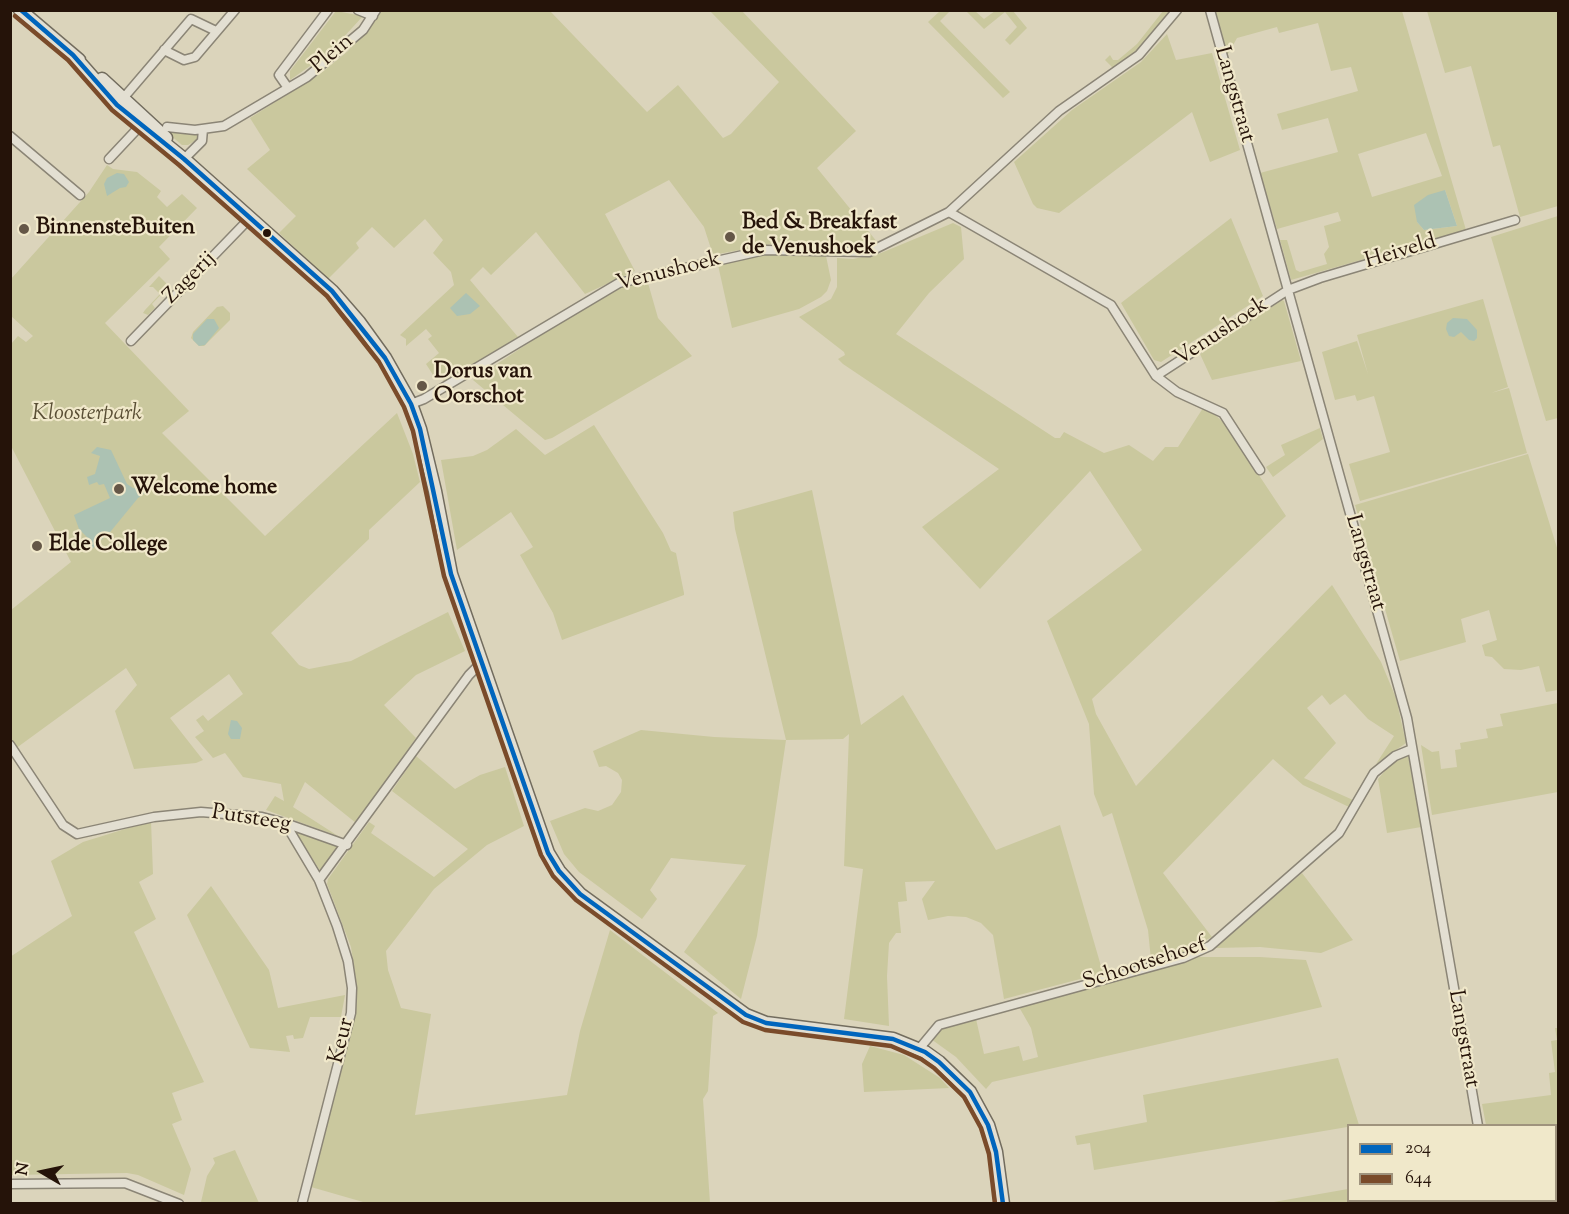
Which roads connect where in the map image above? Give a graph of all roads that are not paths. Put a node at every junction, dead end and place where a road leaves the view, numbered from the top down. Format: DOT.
graph roads {
  1 [pos="20,10"];
  2 [pos="235,10"];
  3 [pos="328,10"];
  4 [pos="358,10"];
  5 [pos="1177,10"];
  6 [pos="1210,10"];
  7 [pos="375,13"];
  8 [pos="189,15"];
  9 [pos="216,31"];
  10 [pos="164,50"];
  11 [pos="288,88"];
  12 [pos="121,102"];
  13 [pos="140,126"];
  14 [pos="161,126"];
  15 [pos="203,129"];
  16 [pos="10,136"];
  17 [pos="181,156"];
  18 [pos="109,159"];
  19 [pos="80,195"];
  20 [pos="949,212"];
  21 [pos="250,218"];
  22 [pos="1515,220"];
  23 [pos="1287,290"];
  24 [pos="131,341"];
  25 [pos="1156,376"];
  26 [pos="411,404"];
  27 [pos="1260,470"];
  28 [pos="481,663"];
  29 [pos="10,745"];
  30 [pos="1412,749"];
  31 [pos="285,823"];
  32 [pos="347,845"];
  33 [pos="319,880"];
  34 [pos="919,1049"];
  35 [pos="1478,1124"];
  36 [pos="10,1184"];
  37 [pos="179,1203"];
  38 [pos="302,1203"];
  39 [pos="1003,1203"];
  1 -- 12 [label="main road"];
  2 -- 9 [label="street"];
  3 -- 11 [label="street, Plein"];
  4 -- 7 [label="street, Plein"];
  5 -- 20 [label="street, Venushoek"];
  6 -- 23 [label="street, Langstraat"];
  7 -- 11 [label="street, Plein"];
  8 -- 9 [label="street"];
  8 -- 10 [label="street"];
  9 -- 10 [label="street"];
  10 -- 12 [label="street"];
  11 -- 15 [label="street, Plein"];
  12 -- 13 [label="main road"];
  12 -- 14 [label="main road"];
  13 -- 14 [label="street, Plein"];
  13 -- 17 [label="main road"];
  13 -- 18 [label="street"];
  14 -- 15 [label="street, Plein"];
  14 -- 17 [label="main road"];
  15 -- 17 [label="street"];
  16 -- 19 [label="street"];
  17 -- 21 [label="main road"];
  20 -- 25 [label="street, Venushoek"];
  20 -- 26 [label="street, Venushoek"];
  21 -- 24 [label="street, Zagerij"];
  21 -- 26 [label="main road"];
  22 -- 23 [label="street, Heiveld"];
  23 -- 25 [label="street, Venushoek"];
  23 -- 30 [label="street, Langstraat"];
  25 -- 27 [label="street, Venushoek"];
  26 -- 28 [label="main road"];
  28 -- 32 [label="street"];
  28 -- 34 [label="main road"];
  29 -- 31 [label="street, Putsteeg"];
  30 -- 34 [label="street, Schootsehoef"];
  30 -- 35 [label="street, Langstraat"];
  31 -- 32 [label="street, Putsteeg"];
  31 -- 33 [label="street, Keur"];
  32 -- 33 [label="street"];
  33 -- 38 [label="street, Keur"];
  34 -- 39 [label="main road"];
  36 -- 37 [label="street"];
}
